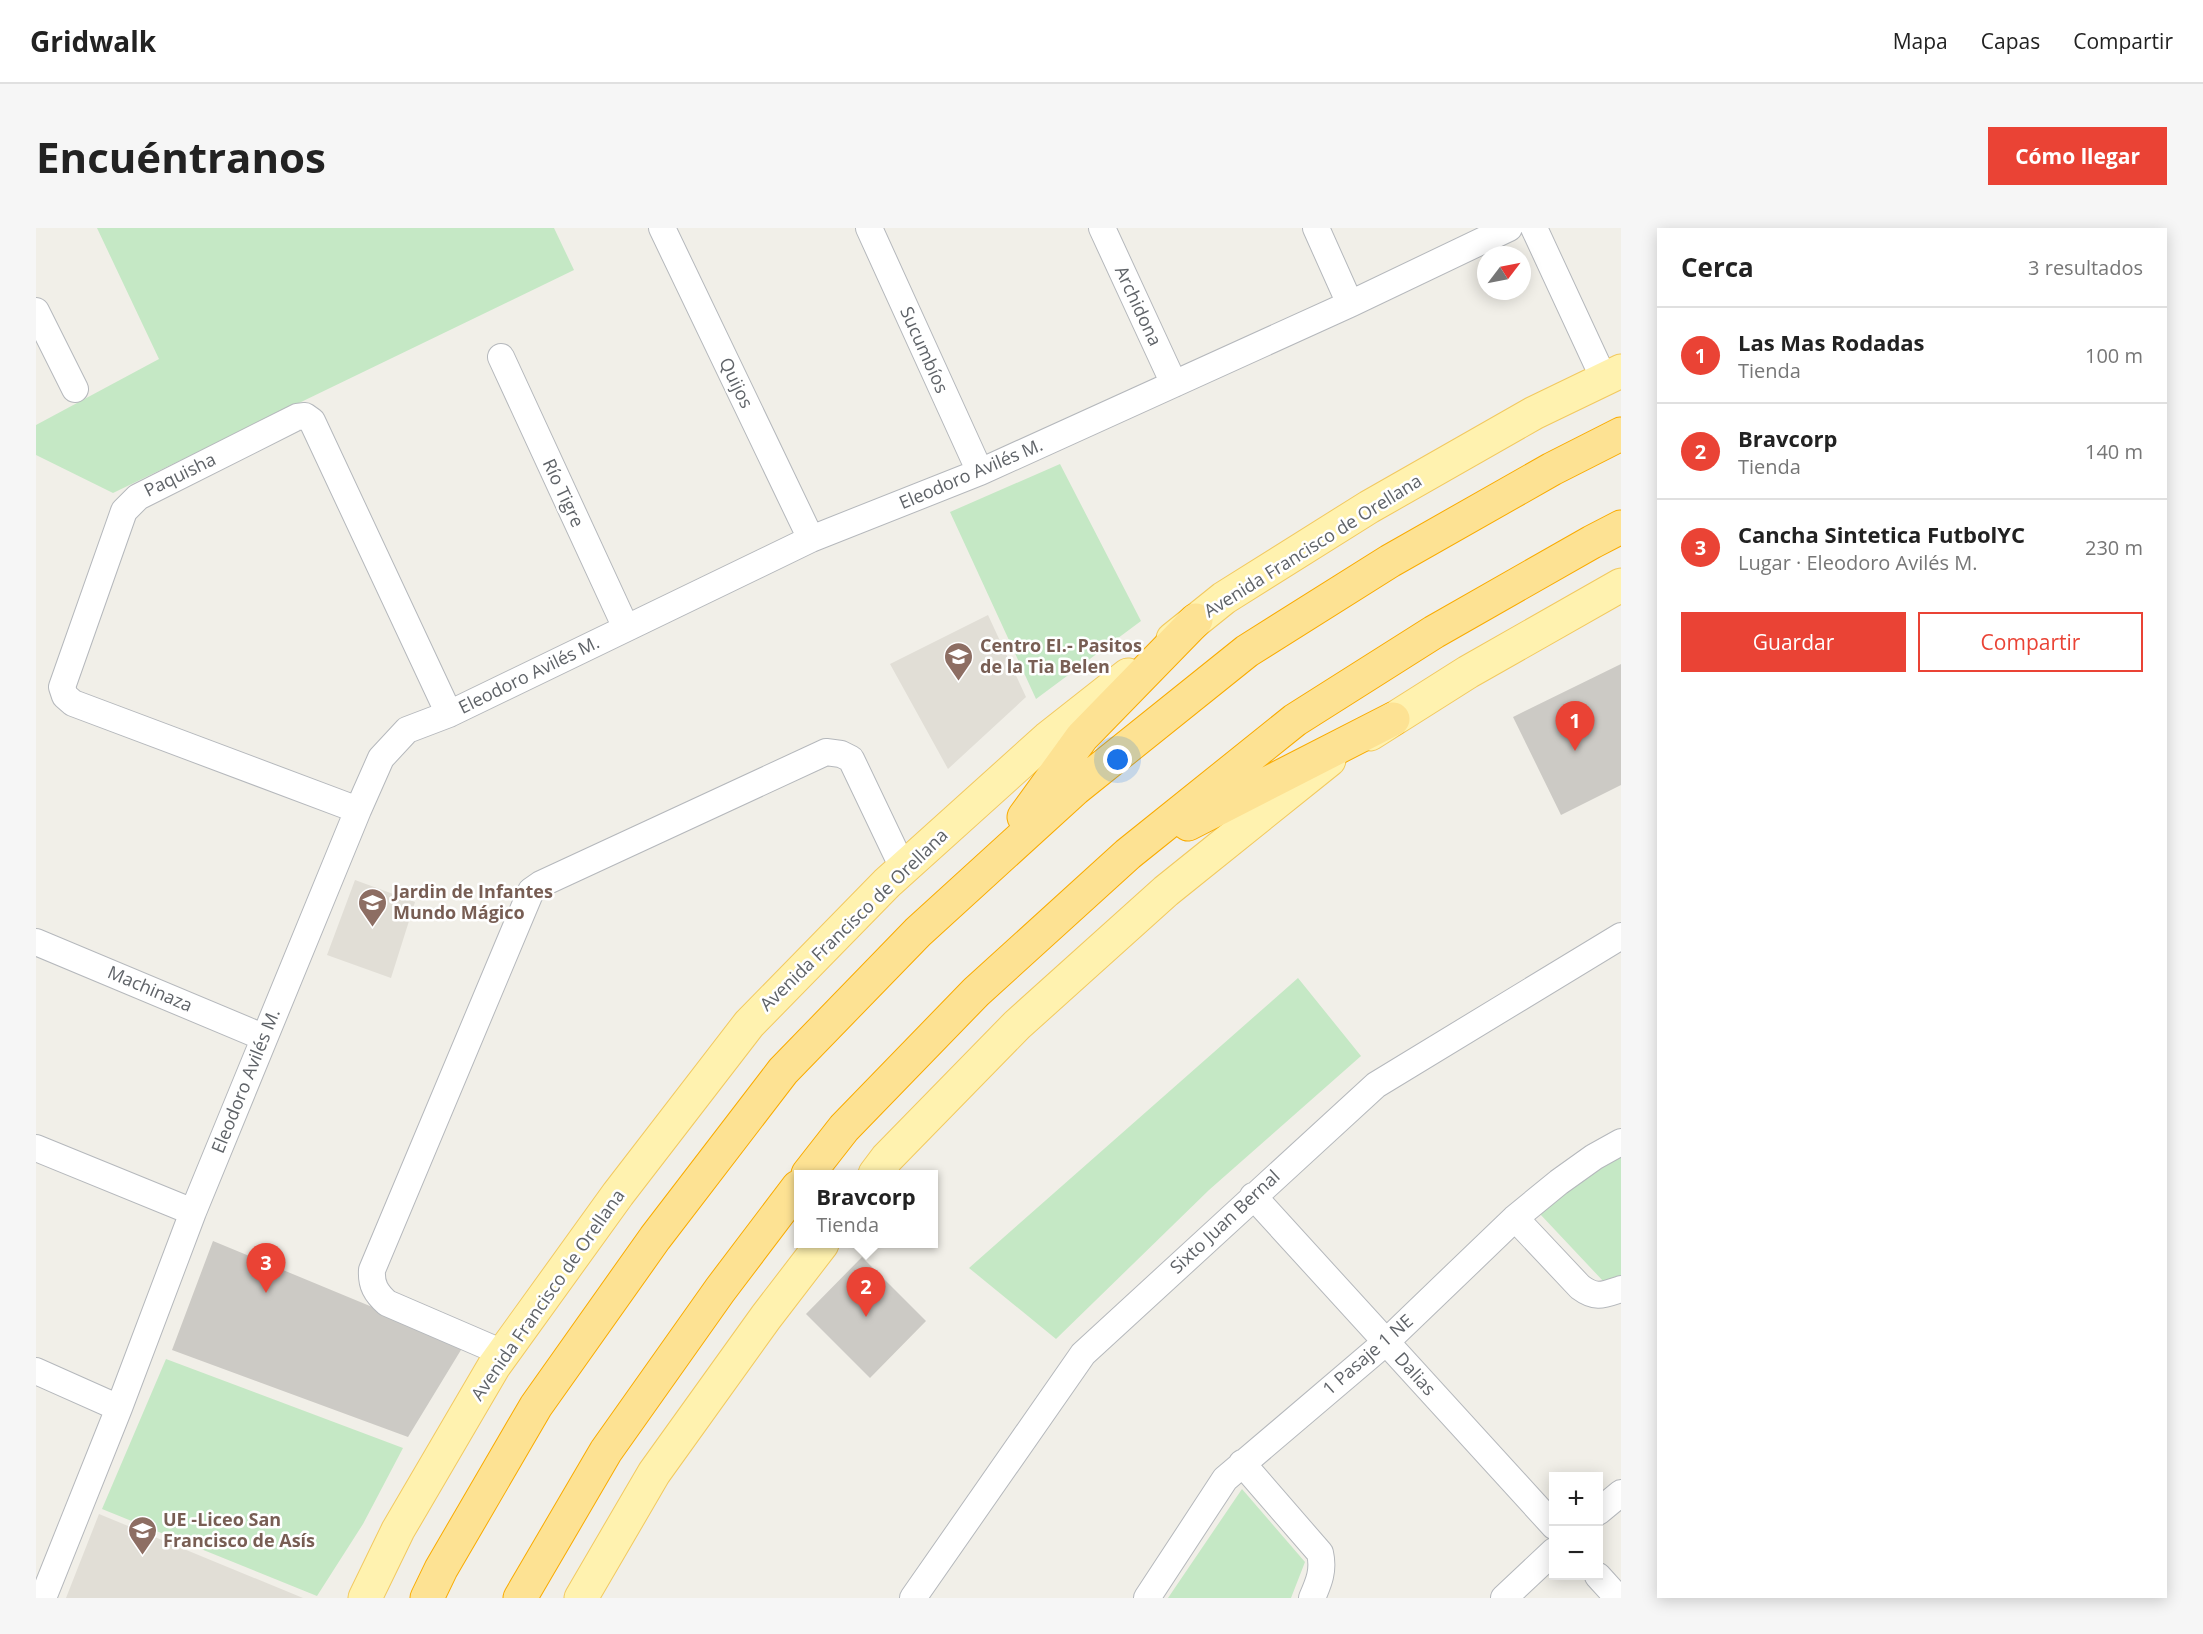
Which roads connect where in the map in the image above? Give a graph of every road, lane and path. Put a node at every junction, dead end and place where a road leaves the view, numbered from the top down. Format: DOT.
graph roads {
  1 [pos="662,228"];
  2 [pos="868,228"];
  3 [pos="1102,228"];
  4 [pos="1316,228"];
  5 [pos="1509,228"];
  6 [pos="1534,228"];
  7 [pos="1350,304"];
  8 [pos="36,311"];
  9 [pos="501,357"];
  10 [pos="1612,375"];
  11 [pos="1174,384"];
  12 [pos="75,389"];
  13 [pos="1621,434"];
  14 [pos="980,472"];
  15 [pos="1621,527"];
  16 [pos="810,538"];
  17 [pos="1621,585"];
  18 [pos="1196,620"];
  19 [pos="626,628"];
  20 [pos="449,714"];
  21 [pos="1393,719"];
  22 [pos="358,810"];
  23 [pos="1128,854"];
  24 [pos="903,868"];
  25 [pos="985,871"];
  26 [pos="1621,936"];
  27 [pos="36,942"];
  28 [pos="263,1037"];
  29 [pos="1621,1142"];
  30 [pos="36,1148"];
  31 [pos="811,1170"];
  32 [pos="878,1170"];
  33 [pos="794,1193"];
  34 [pos="1253,1197"];
  35 [pos="193,1212"];
  36 [pos="1515,1218"];
  37 [pos="819,1248"];
  38 [pos="1621,1289"];
  39 [pos="1386,1342"];
  40 [pos="502,1353"];
  41 [pos="36,1371"];
  42 [pos="119,1408"];
  43 [pos="1242,1463"];
  44 [pos="1621,1492"];
  45 [pos="1603,1508"];
  46 [pos="1549,1521"];
  47 [pos="1549,1556"];
  48 [pos="1602,1580"];
  49 [pos="41,1596"];
  50 [pos="364,1598"];
  51 [pos="427,1598"];
  52 [pos="520,1598"];
  53 [pos="581,1598"];
  54 [pos="913,1598"];
  55 [pos="1148,1598"];
  56 [pos="1312,1598"];
  57 [pos="1504,1598"];
  58 [pos="1618,1598"];
  1 -- 16 [label="street, Quijos"];
  2 -- 14 [label="street, Sucumbíos"];
  3 -- 11 [label="street, Archidona"];
  4 -- 7 [label="street"];
  5 -- 7 [label="street, Eleodoro Avilés M."];
  6 -- 10 [label="street"];
  7 -- 11 [label="street, Eleodoro Avilés M."];
  8 -- 12 [label="street"];
  9 -- 19 [label="street, Río Tigre"];
  10 -- 18 [label="main road, Avenida Francisco de Orellana"];
  11 -- 14 [label="street, Eleodoro Avilés M."];
  13 -- 25 [label="highway"];
  14 -- 16 [label="street, Eleodoro Avilés M."];
  15 -- 23 [label="highway"];
  16 -- 19 [label="street, Eleodoro Avilés M."];
  17 -- 21 [label="main road"];
  18 -- 24 [label="main road, Avenida Francisco de Orellana"];
  18 -- 25 [label="highway"];
  19 -- 20 [label="street, Eleodoro Avilés M."];
  20 -- 22 [label="street, Eleodoro Avilés M."];
  20 -- 22 [label="street, Paquisha"];
  21 -- 23 [label="highway"];
  21 -- 32 [label="main road"];
  22 -- 28 [label="street, Eleodoro Avilés M."];
  23 -- 31 [label="highway"];
  24 -- 40 [label="main road, Avenida Francisco de Orellana"];
  24 -- 40 [label="street"];
  25 -- 51 [label="highway"];
  26 -- 34 [label="street, Sixto Juan Bernal"];
  27 -- 28 [label="street, Machinaza"];
  28 -- 35 [label="street, Eleodoro Avilés M."];
  29 -- 36 [label="street, 1 Pasaje 1 NE"];
  30 -- 35 [label="street"];
  33 -- 52 [label="highway"];
  34 -- 39 [label="street, Dalias"];
  34 -- 54 [label="street, Sixto Juan Bernal"];
  35 -- 42 [label="street, Eleodoro Avilés M."];
  36 -- 38 [label="street"];
  36 -- 39 [label="street, 1 Pasaje 1 NE"];
  37 -- 53 [label="main road"];
  39 -- 43 [label="street, 1 Pasaje 1 NE"];
  39 -- 46 [label="street, Dalias"];
  40 -- 50 [label="main road, Avenida Francisco de Orellana"];
  41 -- 42 [label="street"];
  42 -- 49 [label="street, Eleodoro Avilés M."];
  43 -- 55 [label="street, 1 Pasaje 1 NE"];
  43 -- 56 [label="street"];
  44 -- 45 [label="street"];
  47 -- 57 [label="street"];
  48 -- 58 [label="street"];
}
